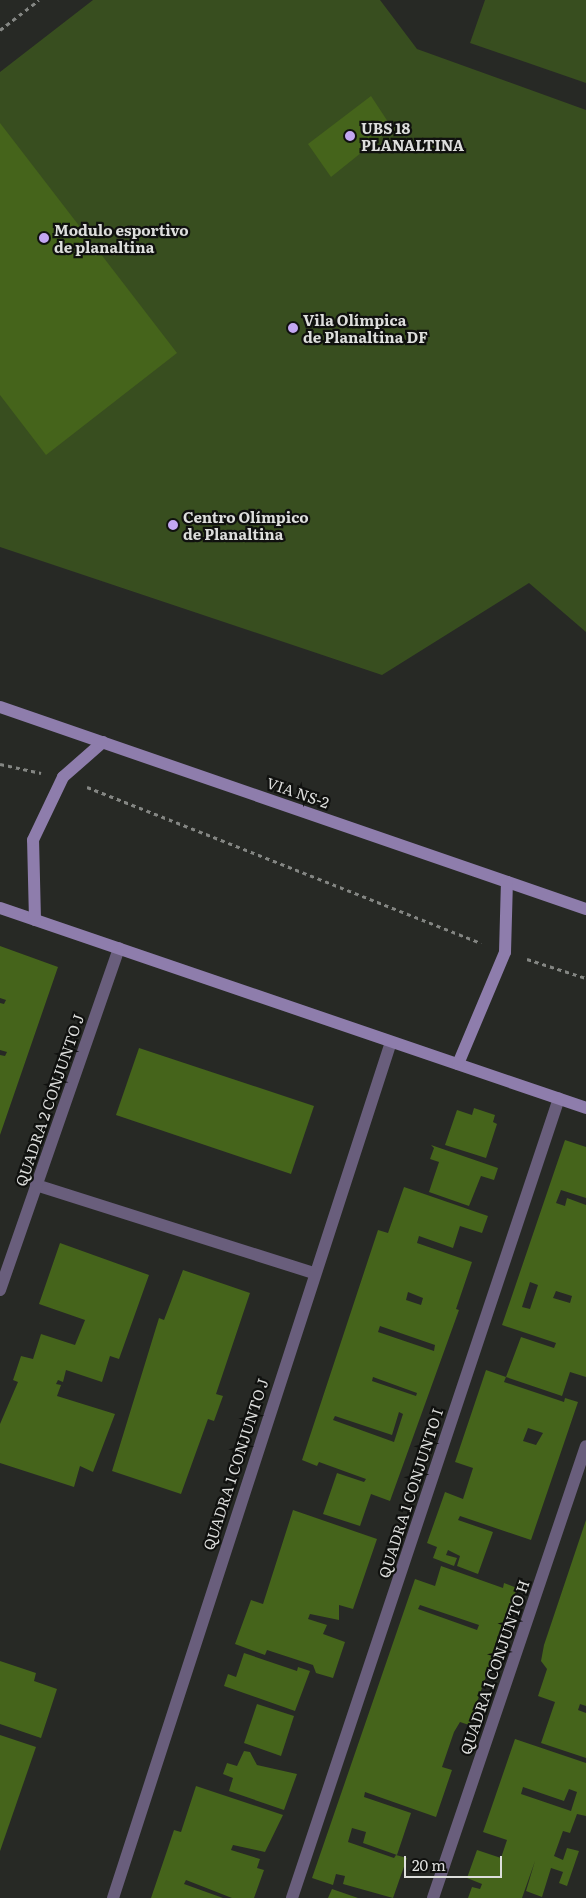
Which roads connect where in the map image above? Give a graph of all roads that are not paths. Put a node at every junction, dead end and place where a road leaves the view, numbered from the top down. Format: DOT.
graph roads {
  1 [pos="0,707"];
  2 [pos="103,742"];
  3 [pos="507,882"];
  4 [pos="0,908"];
  5 [pos="586,909"];
  6 [pos="35,920"];
  7 [pos="119,948"];
  8 [pos="391,1042"];
  9 [pos="458,1064"];
  10 [pos="559,1098"];
  11 [pos="586,1108"];
  12 [pos="36,1185"];
  13 [pos="314,1273"];
  14 [pos="0,1290"];
  15 [pos="586,1446"];
  16 [pos="113,1898"];
  17 [pos="292,1898"];
  18 [pos="433,1898"];
  1 -- 2 [label="street, VIA NS-2"];
  2 -- 3 [label="street, VIA NS-2"];
  2 -- 6 [label="street"];
  3 -- 5 [label="street, VIA NS-2"];
  3 -- 9 [label="street"];
  4 -- 6 [label="street"];
  6 -- 7 [label="street"];
  7 -- 8 [label="street"];
  7 -- 12 [label="street, QUADRA 2 CONJUNTO J"];
  8 -- 9 [label="street"];
  8 -- 13 [label="street, QUADRA 1 CONJUNTO J"];
  9 -- 10 [label="street"];
  10 -- 11 [label="street"];
  10 -- 17 [label="street, QUADRA 1 CONJUNTO I"];
  12 -- 13 [label="street"];
  12 -- 14 [label="street, QUADRA 2 CONJUNTO J"];
  13 -- 16 [label="street, QUADRA 1 CONJUNTO J"];
  15 -- 18 [label="street, QUADRA 1 CONJUNTO H"];
}
